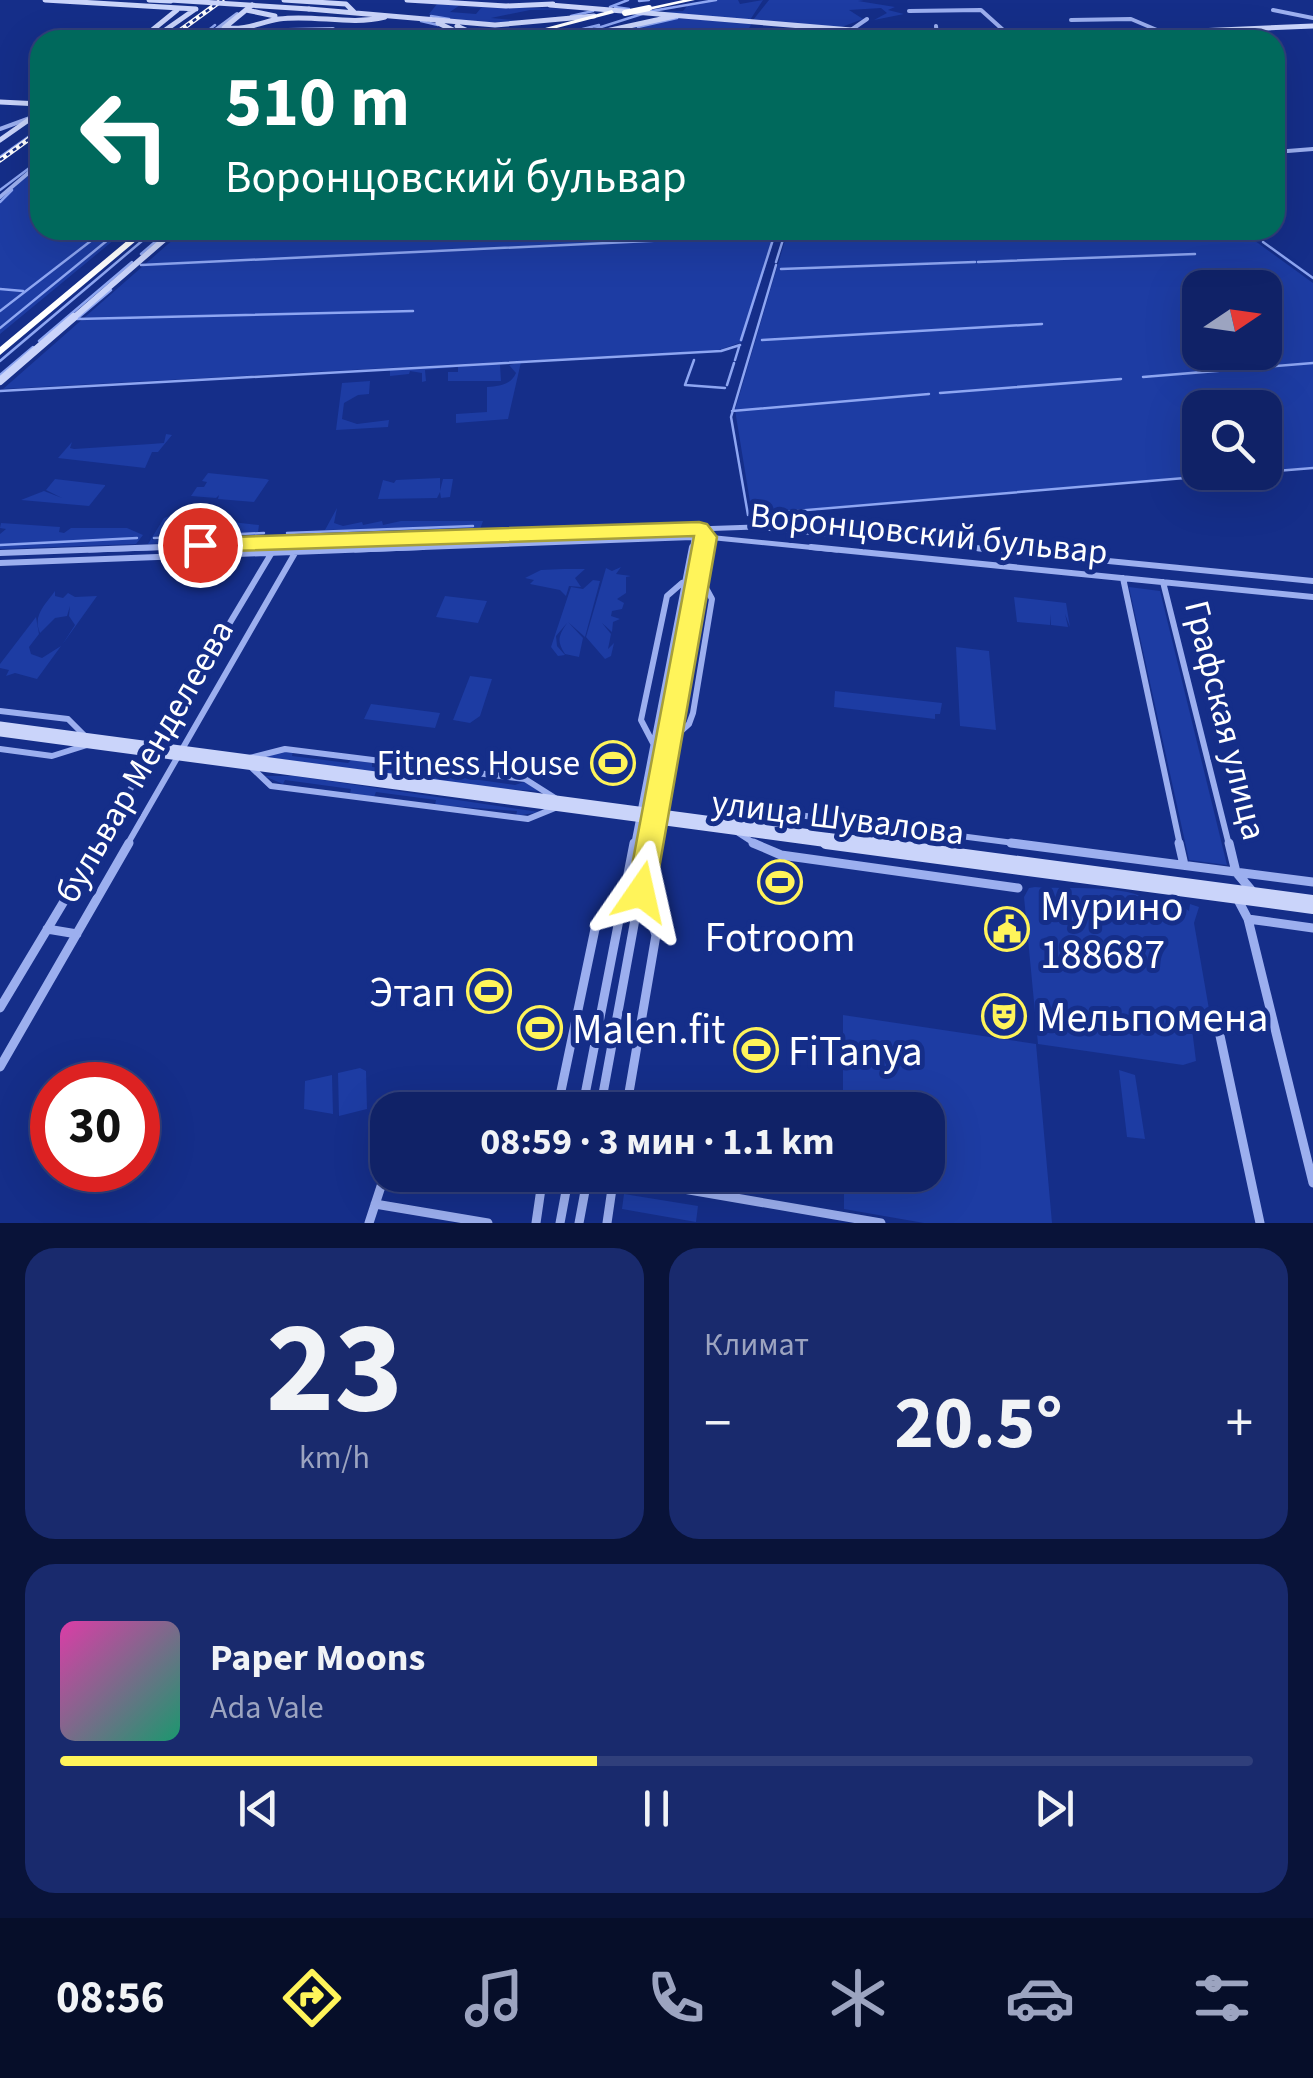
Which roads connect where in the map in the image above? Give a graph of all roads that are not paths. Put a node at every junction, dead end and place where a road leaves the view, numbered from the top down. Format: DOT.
graph roads {
  1 [pos="47,0"];
  2 [pos="60,0"];
  3 [pos="150,0"];
  4 [pos="170,0"];
  5 [pos="192,0"];
  6 [pos="208,0"];
  7 [pos="258,0"];
  8 [pos="284,0"];
  9 [pos="407,0"];
  10 [pos="586,0"];
  11 [pos="673,0"];
  12 [pos="692,0"];
  13 [pos="436,2"];
  14 [pos="576,3"];
  15 [pos="252,4"];
  16 [pos="550,4"];
  17 [pos="140,6"];
  18 [pos="196,8"];
  19 [pos="179,9"];
  20 [pos="246,10"];
  21 [pos="308,10"];
  22 [pos="982,10"];
  23 [pos="1273,10"];
  24 [pos="908,11"];
  25 [pos="424,12"];
  26 [pos="355,13"];
  27 [pos="237,14"];
  28 [pos="677,14"];
  29 [pos="390,16"];
  30 [pos="406,16"];
  31 [pos="594,16"];
  32 [pos="867,18"];
  33 [pos="1313,18"];
  34 [pos="421,19"];
  35 [pos="439,19"];
  36 [pos="251,20"];
  37 [pos="301,20"];
  38 [pos="1070,20"];
  39 [pos="294,21"];
  40 [pos="259,24"];
  41 [pos="226,25"];
  42 [pos="936,26"];
  43 [pos="1313,26"];
  44 [pos="839,29"];
  45 [pos="151,30"];
  46 [pos="165,30"];
  47 [pos="215,30"];
  48 [pos="217,30"];
  49 [pos="237,30"];
  50 [pos="242,30"];
  51 [pos="250,30"];
  52 [pos="313,30"];
  53 [pos="334,30"];
  54 [pos="452,30"];
  55 [pos="468,30"];
  56 [pos="475,30"];
  57 [pos="542,30"];
  58 [pos="559,30"];
  59 [pos="610,30"];
  60 [pos="851,30"];
  61 [pos="937,30"];
  62 [pos="1003,30"];
  63 [pos="1160,30"];
  64 [pos="1228,30"];
  65 [pos="0,101"];
  66 [pos="30,107"];
  67 [pos="30,118"];
  68 [pos="30,118"];
  69 [pos="30,119"];
  70 [pos="0,130"];
  71 [pos="0,143"];
  72 [pos="1313,149"];
  73 [pos="1285,151"];
  74 [pos="30,172"];
  75 [pos="0,197"];
  76 [pos="122,240"];
  77 [pos="134,240"];
  78 [pos="163,240"];
  79 [pos="0,341"];
  80 [pos="0,352"];
  81 [pos="0,381"];
  82 [pos="699,529"];
  83 [pos="549,532"];
  84 [pos="628,532"];
  85 [pos="693,537"];
  86 [pos="706,537"];
  87 [pos="557,540"];
  88 [pos="289,542"];
  89 [pos="80,550"];
  90 [pos="91,550"];
  91 [pos="0,553"];
  92 [pos="294,553"];
  93 [pos="271,554"];
  94 [pos="76,560"];
  95 [pos="86,560"];
  96 [pos="0,563"];
  97 [pos="1204,570"];
  98 [pos="699,576"];
  99 [pos="1123,578"];
  100 [pos="683,582"];
  101 [pos="1163,582"];
  102 [pos="1313,582"];
  103 [pos="1208,586"];
  104 [pos="1313,596"];
  105 [pos="0,711"];
  106 [pos="0,729"];
  107 [pos="86,741"];
  108 [pos="670,741"];
  109 [pos="654,745"];
  110 [pos="0,749"];
  111 [pos="154,750"];
  112 [pos="180,754"];
  113 [pos="250,763"];
  114 [pos="555,803"];
  115 [pos="640,814"];
  116 [pos="656,816"];
  117 [pos="736,827"];
  118 [pos="1184,866"];
  119 [pos="1236,872"];
  120 [pos="1313,882"];
  121 [pos="1018,888"];
  122 [pos="624,891"];
  123 [pos="641,892"];
  124 [pos="1254,893"];
  125 [pos="1237,898"];
  126 [pos="1313,905"];
  127 [pos="1248,918"];
  128 [pos="1313,928"];
  129 [pos="47,929"];
  130 [pos="77,934"];
  131 [pos="0,1008"];
  132 [pos="1216,1016"];
  133 [pos="0,1067"];
  134 [pos="560,1092"];
  135 [pos="585,1092"];
  136 [pos="603,1092"];
  137 [pos="629,1092"];
  138 [pos="1313,1183"];
  139 [pos="379,1192"];
  140 [pos="541,1192"];
  141 [pos="566,1192"];
  142 [pos="585,1192"];
  143 [pos="611,1192"];
  144 [pos="705,1192"];
  145 [pos="375,1204"];
  146 [pos="369,1223"];
  147 [pos="488,1223"];
  148 [pos="536,1223"];
  149 [pos="560,1223"];
  150 [pos="580,1223"];
  151 [pos="606,1223"];
  152 [pos="881,1223"];
  153 [pos="1260,1223"];
  1 -- 2 [label="main road"];
  2 -- 17 [label="main road"];
  3 -- 17 [label="main road"];
  3 -- 21 [label="main road, bridge"];
  4 -- 21 [label="main road, bridge"];
  5 -- 19 [label="main road"];
  6 -- 18 [label="main road"];
  7 -- 15 [label="main road"];
  8 -- 26 [label="main road"];
  9 -- 13 [label="main road"];
  10 -- 14 [label="main road"];
  11 -- 31 [label="highway, bridge"];
  12 -- 58 [label="highway, bridge"];
  13 -- 16 [label="main road"];
  13 -- 25 [label="main road"];
  14 -- 16 [label="main road"];
  14 -- 16 [label="main road"];
  14 -- 28 [label="main road"];
  15 -- 20 [label="main road"];
  15 -- 27 [label="main road"];
  17 -- 19 [label="main road"];
  18 -- 19 [label="main road"];
  18 -- 46 [label="main road"];
  19 -- 45 [label="main road"];
  20 -- 36 [label="main road"];
  20 -- 39 [label="main road"];
  21 -- 26 [label="main road"];
  22 -- 24 [label="street"];
  22 -- 62 [label="street"];
  23 -- 33 [label="street"];
  25 -- 30 [label="main road"];
  25 -- 35 [label="main road"];
  26 -- 29 [label="main road"];
  26 -- 30 [label="main road"];
  26 -- 39 [label="main road"];
  27 -- 41 [label="main road"];
  27 -- 47 [label="street"];
  28 -- 44 [label="main road"];
  28 -- 59 [label="main road"];
  29 -- 34 [label="main road"];
  29 -- 37 [label="main road"];
  30 -- 35 [label="main road"];
  31 -- 35 [label="main road"];
  31 -- 57 [label="highway"];
  32 -- 60 [label="street"];
  34 -- 54 [label="main road"];
  34 -- 55 [label="main road"];
  35 -- 56 [label="main road"];
  36 -- 39 [label="main road"];
  36 -- 40 [label="main road"];
  36 -- 41 [label="main road"];
  37 -- 39 [label="street"];
  37 -- 40 [label="main road"];
  38 -- 63 [label="street"];
  39 -- 40 [label="street"];
  39 -- 53 [label="street"];
  40 -- 50 [label="main road"];
  41 -- 48 [label="street"];
  41 -- 49 [label="main road"];
  42 -- 61 [label="street"];
  43 -- 64 [label="main road"];
  44 -- 60 [label="main road"];
  51 -- 52 [label="street"];
  65 -- 66 [label="main road"];
  67 -- 71 [label="main road"];
  68 -- 70 [label="street"];
  69 -- 71 [label="main road"];
  72 -- 73 [label="street"];
  74 -- 75 [label="street"];
  76 -- 79 [label="highway"];
  77 -- 80 [label="highway"];
  78 -- 81 [label="main road"];
  82 -- 84 [label="street, Воронцовский бульвар"];
  82 -- 85 [label="street"];
  82 -- 86 [label="street"];
  82 -- 97 [label="street, Воронцовский бульвар"];
  83 -- 84 [label="street, Воронцовский бульвар"];
  83 -- 87 [label="street"];
  83 -- 88 [label="street, Воронцовский бульвар"];
  84 -- 87 [label="street"];
  85 -- 86 [label="street, Воронцовский бульвар"];
  85 -- 87 [label="street, Воронцовский бульвар"];
  85 -- 100 [label="street"];
  86 -- 98 [label="street"];
  86 -- 99 [label="street, Воронцовский бульвар"];
  87 -- 92 [label="street, Воронцовский бульвар"];
  88 -- 90 [label="street, Воронцовский бульвар"];
  88 -- 92 [label="street"];
  88 -- 93 [label="street, бульвар Менделеева"];
  89 -- 90 [label="street, Воронцовский бульвар"];
  89 -- 91 [label="street, Воронцовский бульвар"];
  89 -- 94 [label="street"];
  90 -- 95 [label="street"];
  92 -- 93 [label="street, Воронцовский бульвар"];
  92 -- 112 [label="street, бульвар Менделеева"];
  93 -- 95 [label="street, Воронцовский бульвар"];
  93 -- 111 [label="street, бульвар Менделеева"];
  94 -- 95 [label="street, Воронцовский бульвар"];
  94 -- 96 [label="street, Воронцовский бульвар"];
  97 -- 102 [label="street, Воронцовский бульвар"];
  97 -- 103 [label="street"];
  98 -- 108 [label="street"];
  98 -- 108 [label="street"];
  99 -- 101 [label="street, Воронцовский бульвар"];
  99 -- 118 [label="street, Графская улица"];
  100 -- 109 [label="street"];
  100 -- 109 [label="street"];
  101 -- 103 [label="street, Воронцовский бульвар"];
  101 -- 119 [label="street, Графская улица"];
  103 -- 104 [label="street, Воронцовский бульвар"];
  105 -- 107 [label="street"];
  106 -- 107 [label="main road, улица Шувалова"];
  107 -- 110 [label="street"];
  107 -- 111 [label="main road, улица Шувалова"];
  108 -- 116 [label="street"];
  109 -- 115 [label="street"];
  111 -- 112 [label="main road, улица Шувалова"];
  111 -- 129 [label="street, бульвар Менделеева"];
  112 -- 113 [label="main road, улица Шувалова"];
  112 -- 130 [label="street, бульвар Менделеева"];
  113 -- 114 [label="main road, улица Шувалова"];
  113 -- 114 [label="street"];
  114 -- 115 [label="main road, улица Шувалова"];
  115 -- 116 [label="main road, улица Шувалова"];
  115 -- 122 [label="street"];
  116 -- 117 [label="main road, улица Шувалова"];
  116 -- 123 [label="street"];
  117 -- 118 [label="street"];
  117 -- 121 [label="street"];
  117 -- 124 [label="main road, улица Шувалова"];
  117 -- 125 [label="main road, улица Шувалова"];
  118 -- 119 [label="street"];
  119 -- 120 [label="street"];
  119 -- 124 [label="street"];
  122 -- 134 [label="street"];
  122 -- 135 [label="street"];
  123 -- 136 [label="street"];
  123 -- 137 [label="street"];
  124 -- 126 [label="main road, улица Шувалова"];
  125 -- 126 [label="main road, улица Шувалова"];
  125 -- 127 [label="street"];
  127 -- 128 [label="street"];
  127 -- 138 [label="street"];
  129 -- 130 [label="street"];
  129 -- 131 [label="street, бульвар Менделеева"];
  130 -- 133 [label="street, бульвар Менделеева"];
  132 -- 153 [label="street"];
  139 -- 145 [label="street"];
  140 -- 148 [label="street"];
  141 -- 149 [label="street"];
  142 -- 150 [label="street"];
  143 -- 151 [label="street"];
  144 -- 152 [label="street"];
  145 -- 146 [label="street"];
  145 -- 147 [label="street"];
}
